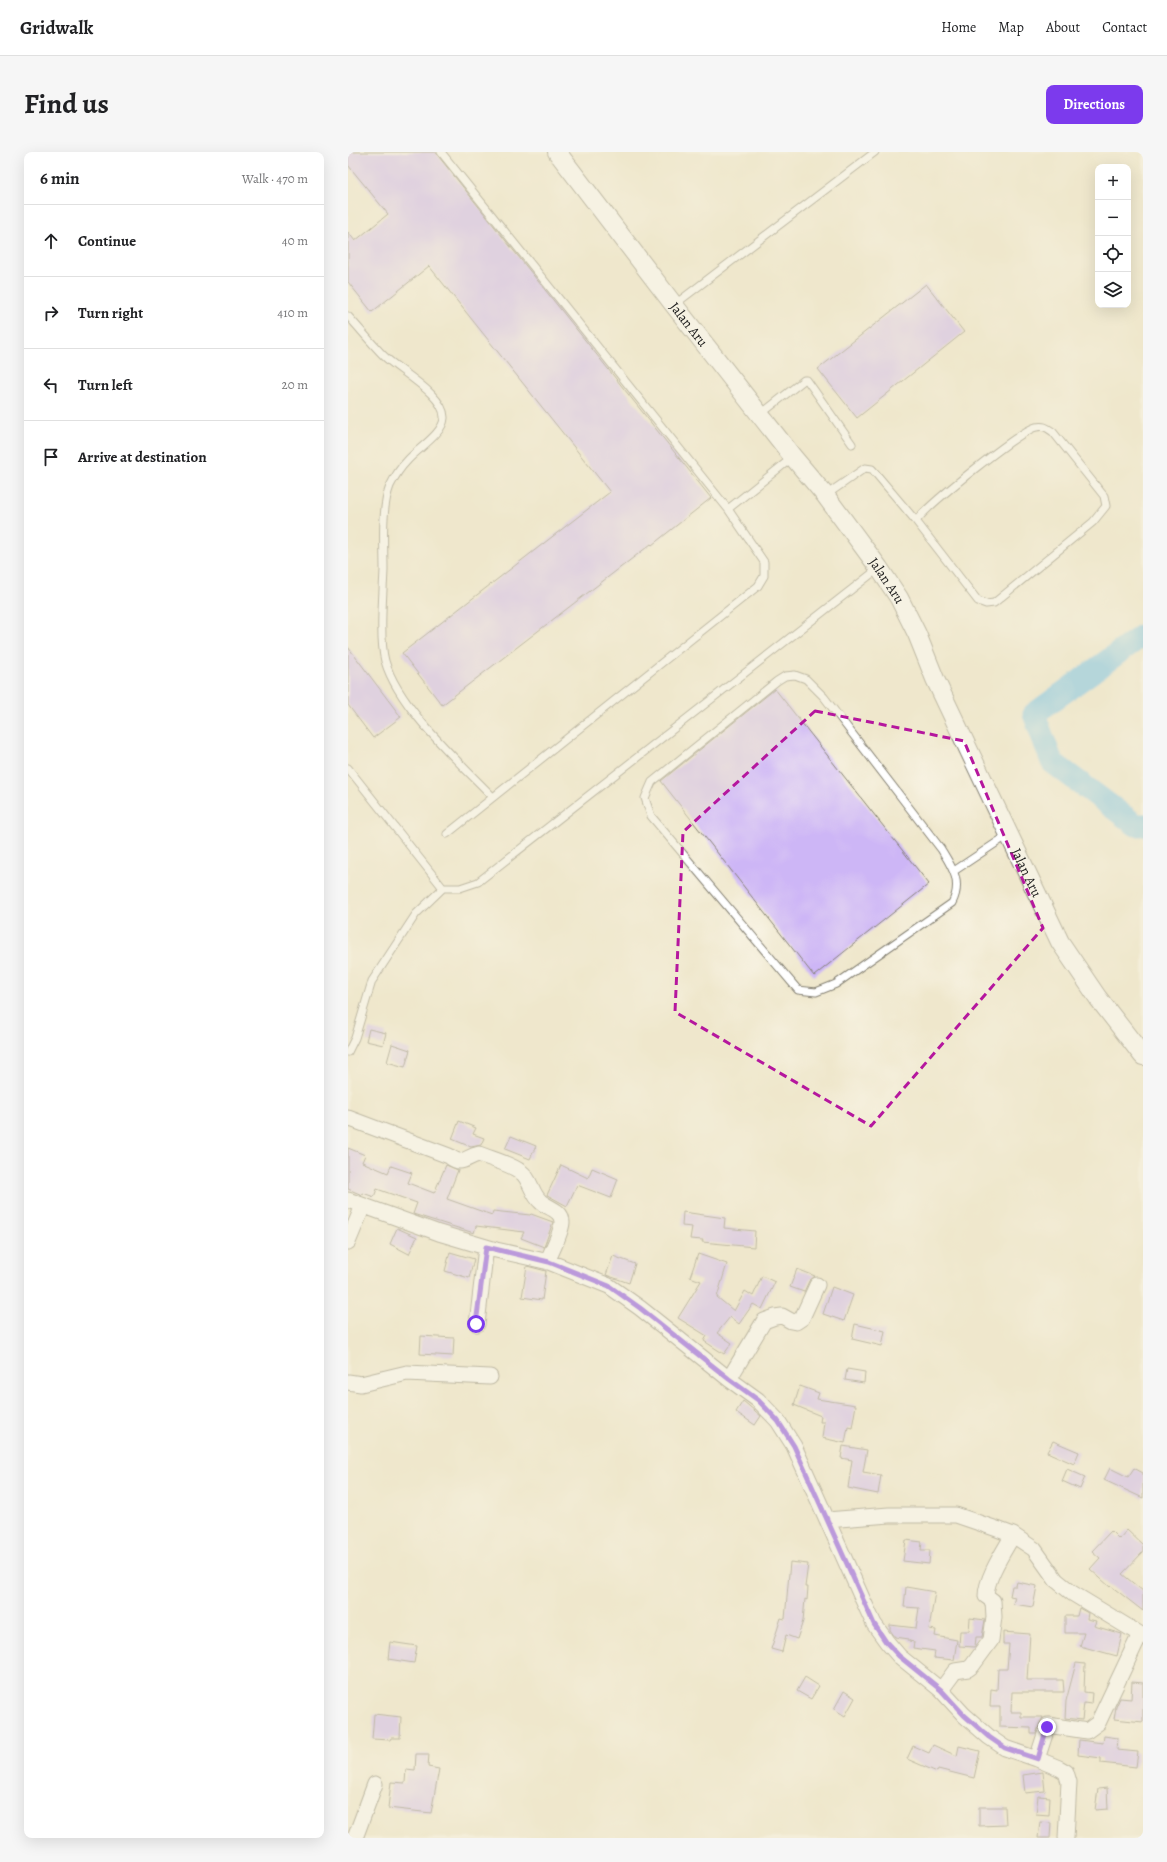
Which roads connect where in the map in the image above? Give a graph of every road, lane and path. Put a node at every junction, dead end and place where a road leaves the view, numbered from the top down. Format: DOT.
graph roads {
  1 [pos="441,152"];
  2 [pos="557,152"];
  3 [pos="875,152"];
  4 [pos="674,305"];
  5 [pos="348,316"];
  6 [pos="760,414"];
  7 [pos="852,444"];
  8 [pos="793,457"];
  9 [pos="826,495"];
  10 [pos="728,509"];
  11 [pos="916,521"];
  12 [pos="879,568"];
  13 [pos="348,768"];
  14 [pos="493,798"];
  15 [pos="447,834"];
  16 [pos="1010,834"];
  17 [pos="954,871"];
  18 [pos="443,888"];
  19 [pos="348,1052"];
  20 [pos="1143,1056"];
  21 [pos="348,1118"];
  22 [pos="348,1200"];
  23 [pos="363,1206"];
  24 [pos="348,1242"];
  25 [pos="486,1247"];
  26 [pos="547,1262"];
  27 [pos="817,1285"];
  28 [pos="476,1324"];
  29 [pos="490,1377"];
  30 [pos="729,1379"];
  31 [pos="348,1382"];
  32 [pos="827,1520"];
  33 [pos="1013,1536"];
  34 [pos="1142,1635"];
  35 [pos="941,1690"];
  36 [pos="1038,1759"];
  37 [pos="374,1784"];
  38 [pos="354,1838"];
  39 [pos="1066,1838"];
  1 -- 10 [label="lane"];
  2 -- 4 [label="street, Jalan Aru"];
  3 -- 4 [label="lane"];
  4 -- 6 [label="street, Jalan Aru"];
  5 -- 14 [label="lane"];
  6 -- 7 [label="lane"];
  6 -- 8 [label="street, Jalan Aru"];
  8 -- 9 [label="street, Jalan Aru"];
  8 -- 10 [label="lane"];
  9 -- 11 [label="lane"];
  9 -- 12 [label="street, Jalan Aru"];
  10 -- 14 [label="lane"];
  11 -- 11 [label="lane"];
  12 -- 16 [label="street, Jalan Aru"];
  12 -- 18 [label="lane"];
  13 -- 18 [label="lane"];
  14 -- 15 [label="lane"];
  16 -- 17 [label="lane"];
  16 -- 20 [label="street, Jalan Aru"];
  17 -- 17 [label="lane"];
  18 -- 19 [label="lane"];
  21 -- 26 [label="street"];
  22 -- 23 [label="street"];
  23 -- 24 [label="street"];
  23 -- 25 [label="street"];
  25 -- 26 [label="street"];
  25 -- 28 [label="street"];
  26 -- 30 [label="street"];
  27 -- 30 [label="street"];
  29 -- 31 [label="street"];
  30 -- 32 [label="street"];
  32 -- 33 [label="street"];
  32 -- 35 [label="street"];
  33 -- 34 [label="street"];
  33 -- 35 [label="street"];
  34 -- 36 [label="street"];
  35 -- 36 [label="street"];
  36 -- 39 [label="street"];
  37 -- 38 [label="street"];
}
